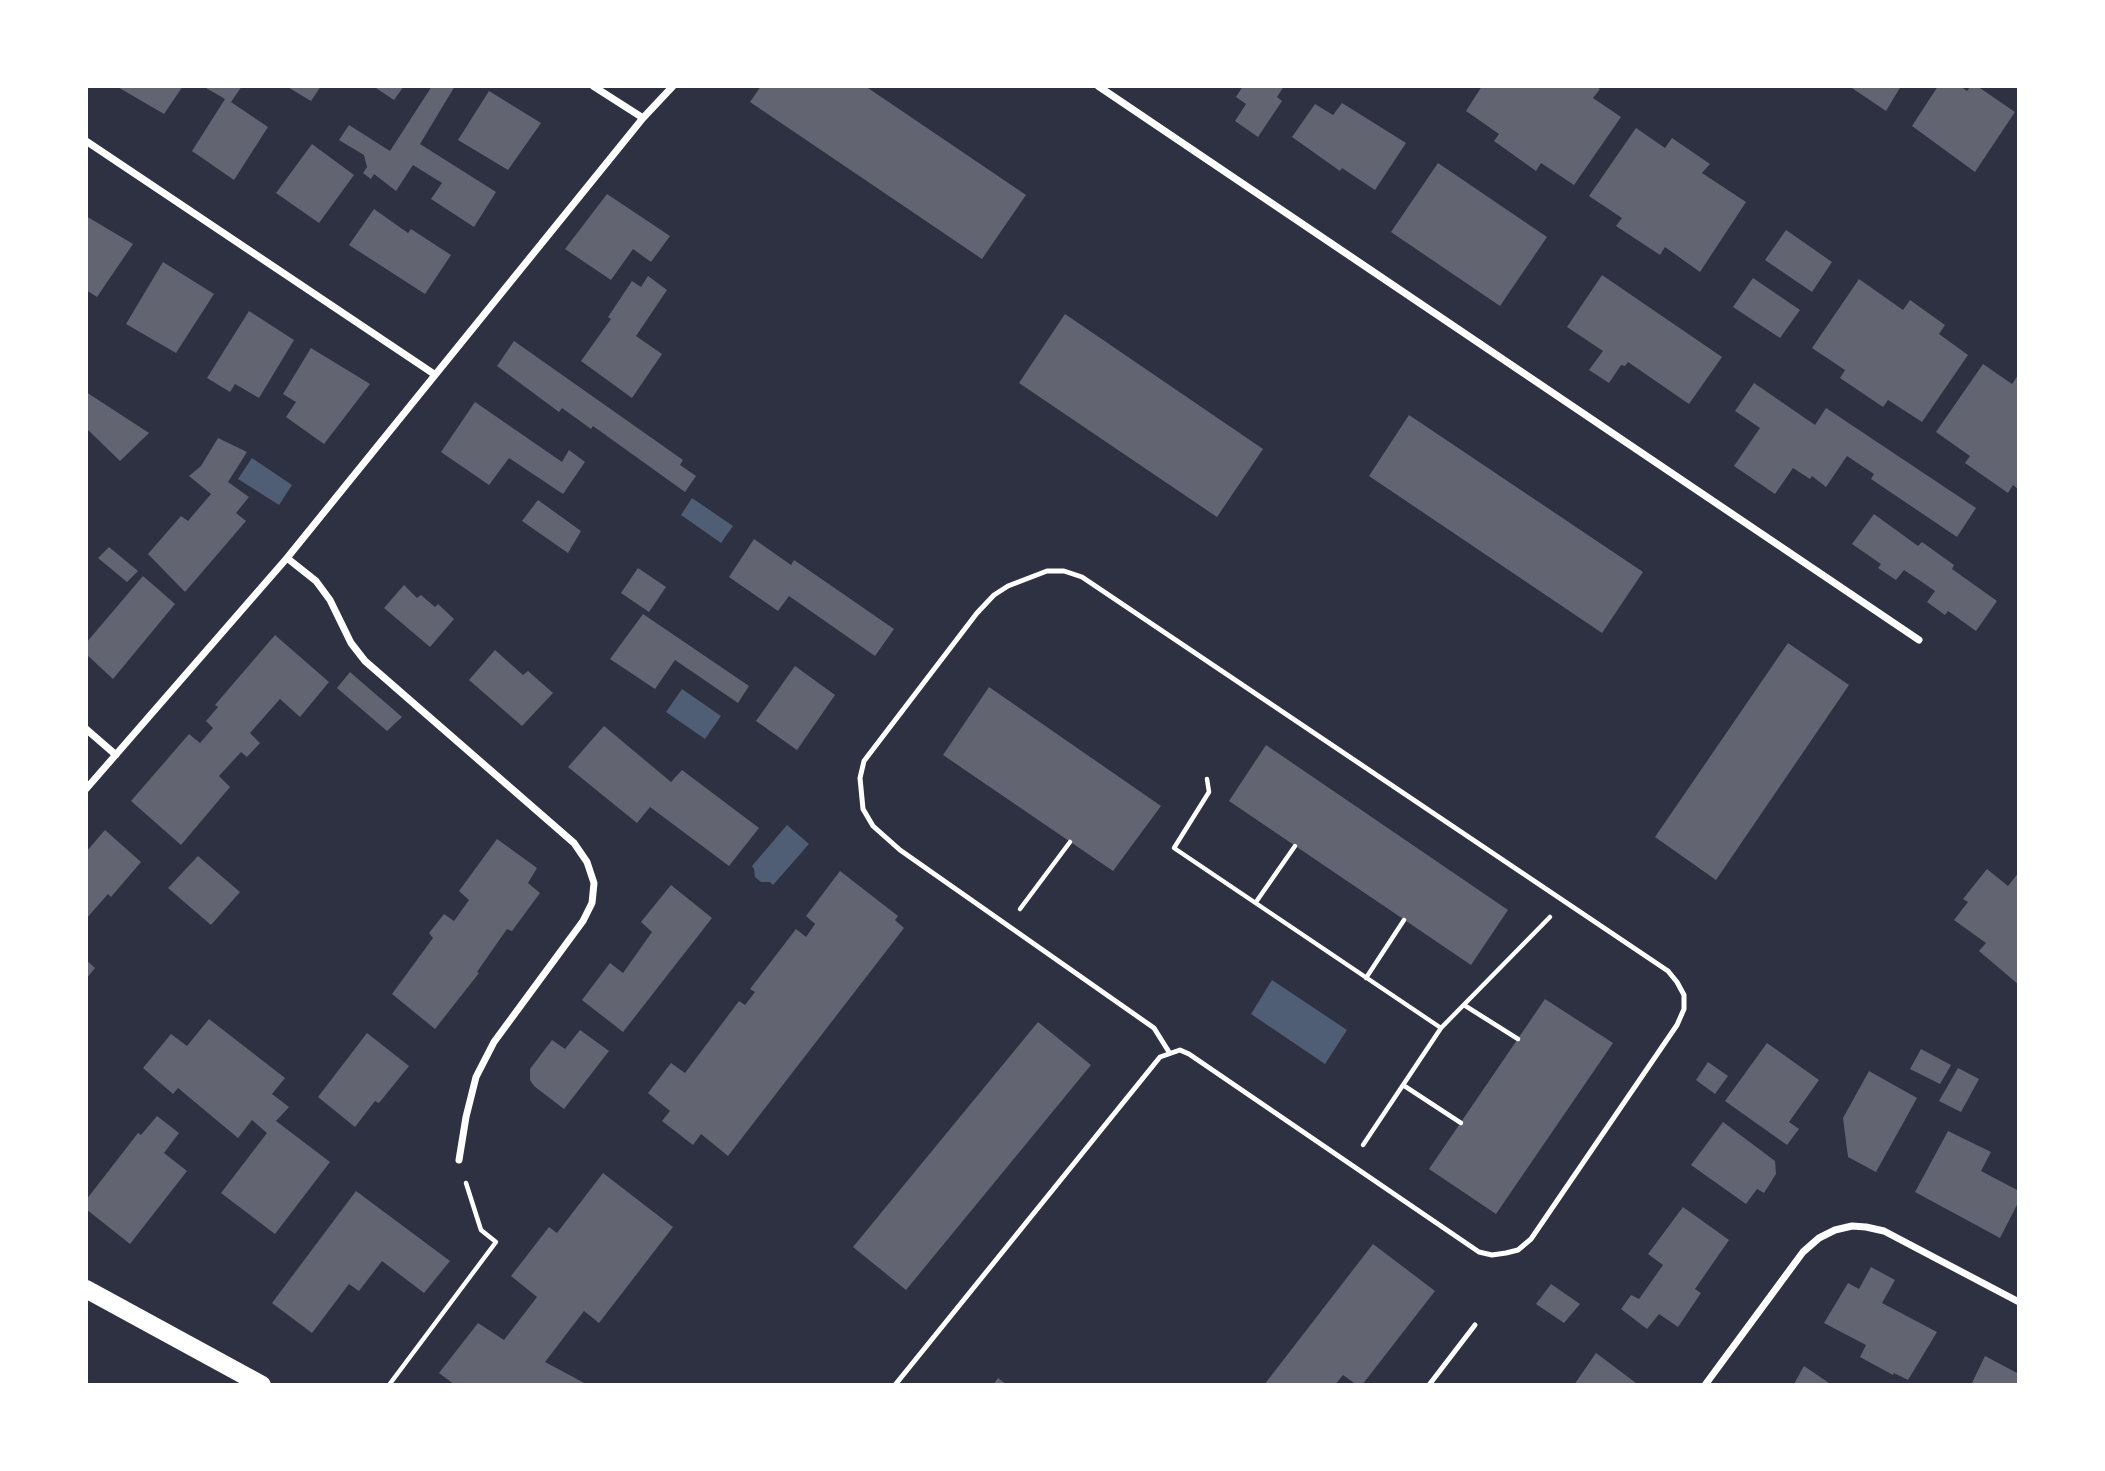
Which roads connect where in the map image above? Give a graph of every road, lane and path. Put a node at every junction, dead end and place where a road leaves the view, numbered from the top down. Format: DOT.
graph roads {
  1 [pos="593,86"];
  2 [pos="673,86"];
  3 [pos="1098,86"];
  4 [pos="643,118"];
  5 [pos="86,141"];
  6 [pos="434,374"];
  7 [pos="287,558"];
  8 [pos="1919,640"];
  9 [pos="86,729"];
  10 [pos="116,755"];
  11 [pos="1207,779"];
  12 [pos="86,789"];
  13 [pos="1070,842"];
  14 [pos="1295,846"];
  15 [pos="1565,901"];
  16 [pos="1256,902"];
  17 [pos="1404,920"];
  18 [pos="1008,925"];
  19 [pos="1366,978"];
  20 [pos="1464,1005"];
  21 [pos="1441,1028"];
  22 [pos="1518,1039"];
  23 [pos="1169,1052"];
  24 [pos="1403,1085"];
  25 [pos="1461,1123"];
  26 [pos="459,1160"];
  27 [pos="1351,1164"];
  28 [pos="86,1289"];
  29 [pos="2019,1302"];
  30 [pos="1475,1325"];
  31 [pos="262,1385"];
  32 [pos="388,1385"];
  33 [pos="895,1385"];
  34 [pos="1429,1385"];
  35 [pos="1705,1385"];
  1 -- 4 [label="street"];
  2 -- 4 [label="street"];
  3 -- 8 [label="street"];
  4 -- 6 [label="street"];
  5 -- 6 [label="street"];
  6 -- 7 [label="street"];
  7 -- 10 [label="street"];
  7 -- 26 [label="street"];
  9 -- 10 [label="street"];
  10 -- 12 [label="street"];
  11 -- 16 [label="path"];
  13 -- 18 [label="path"];
  14 -- 16 [label="path"];
  15 -- 18 [label="lane"];
  15 -- 20 [label="path"];
  15 -- 27 [label="lane"];
  16 -- 19 [label="path"];
  17 -- 19 [label="path"];
  18 -- 23 [label="lane"];
  19 -- 21 [label="path"];
  20 -- 21 [label="path"];
  20 -- 22 [label="path"];
  21 -- 24 [label="path"];
  23 -- 27 [label="lane"];
  23 -- 33 [label="lane"];
  24 -- 25 [label="path"];
  24 -- 27 [label="path"];
  26 -- 32 [label="path"];
  28 -- 31 [label="main road"];
  29 -- 35 [label="street"];
  30 -- 34 [label="lane"];
}
